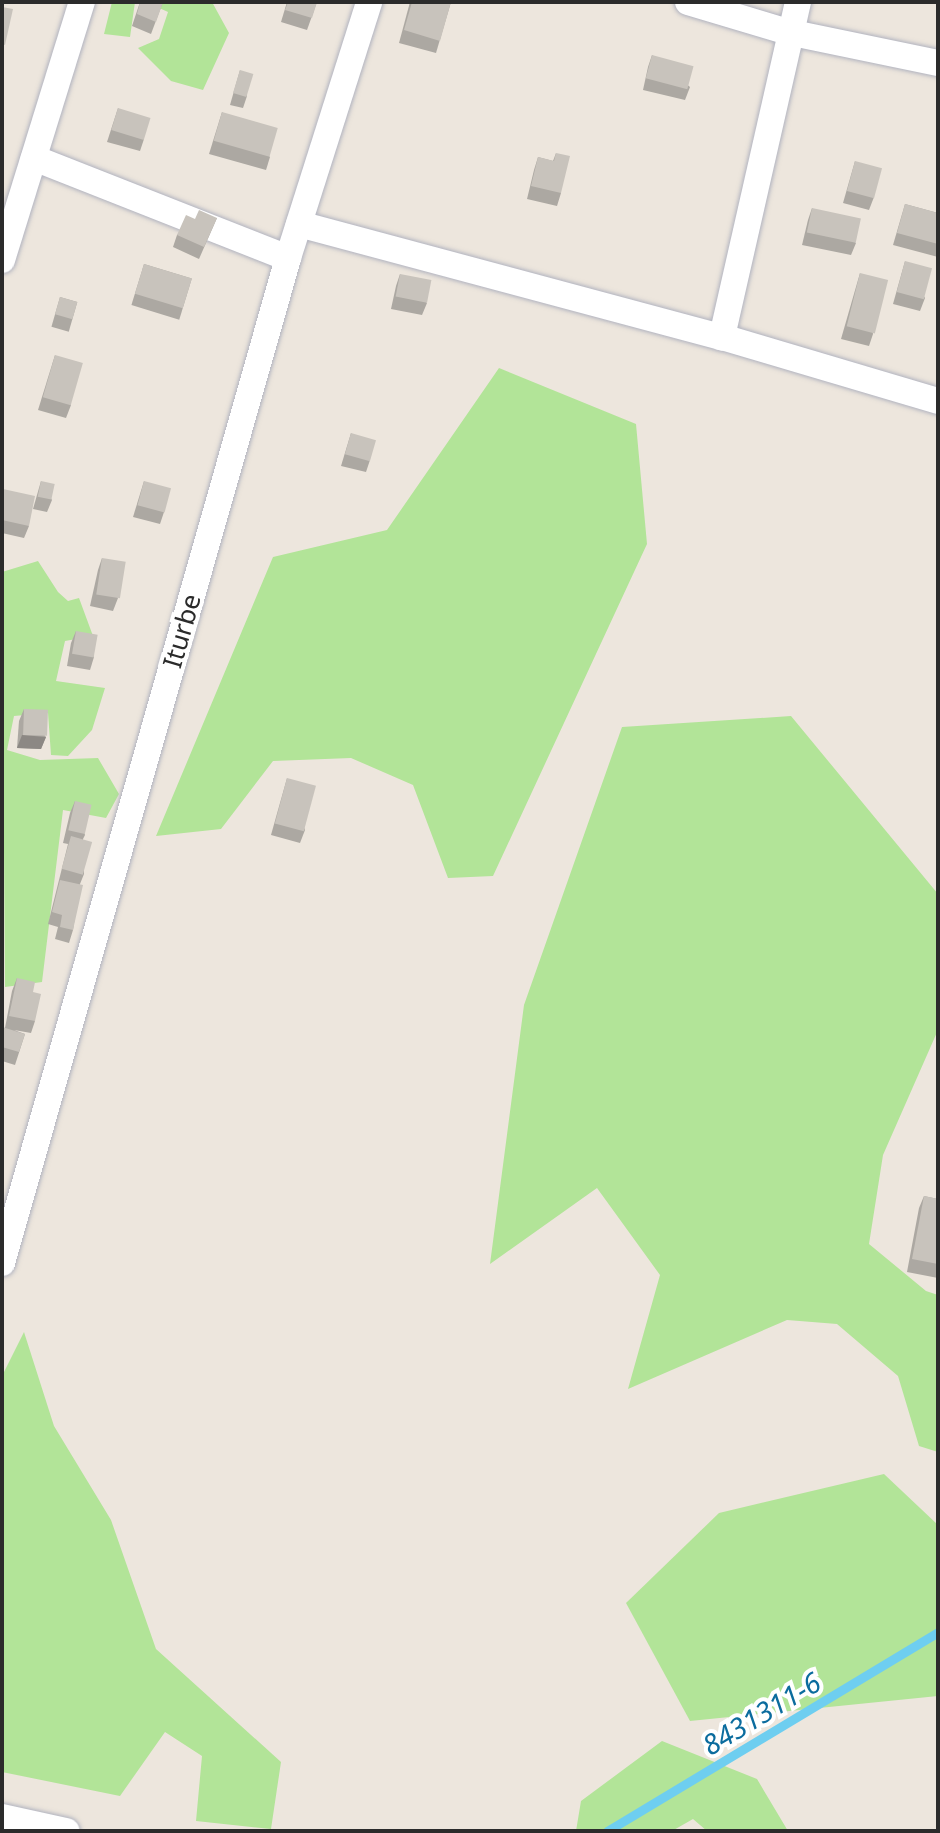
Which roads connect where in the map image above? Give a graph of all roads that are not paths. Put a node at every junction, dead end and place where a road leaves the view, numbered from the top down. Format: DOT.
graph roads {
  1 [pos="82,2"];
  2 [pos="369,2"];
  3 [pos="688,2"];
  4 [pos="798,2"];
  5 [pos="788,32"];
  6 [pos="938,63"];
  7 [pos="34,158"];
  8 [pos="299,224"];
  9 [pos="288,258"];
  10 [pos="2,260"];
  11 [pos="722,337"];
  12 [pos="938,401"];
  13 [pos="2,1263"];
  14 [pos="2,1817"];
  15 [pos="66,1831"];
  1 -- 7 [label="street"];
  2 -- 8 [label="street, Iturbe"];
  3 -- 5 [label="street"];
  4 -- 5 [label="street"];
  5 -- 6 [label="street"];
  5 -- 11 [label="street"];
  7 -- 9 [label="street"];
  7 -- 10 [label="street"];
  8 -- 9 [label="street, Iturbe"];
  8 -- 11 [label="street"];
  9 -- 13 [label="street, Iturbe"];
  11 -- 12 [label="street"];
  14 -- 15 [label="street"];
}
